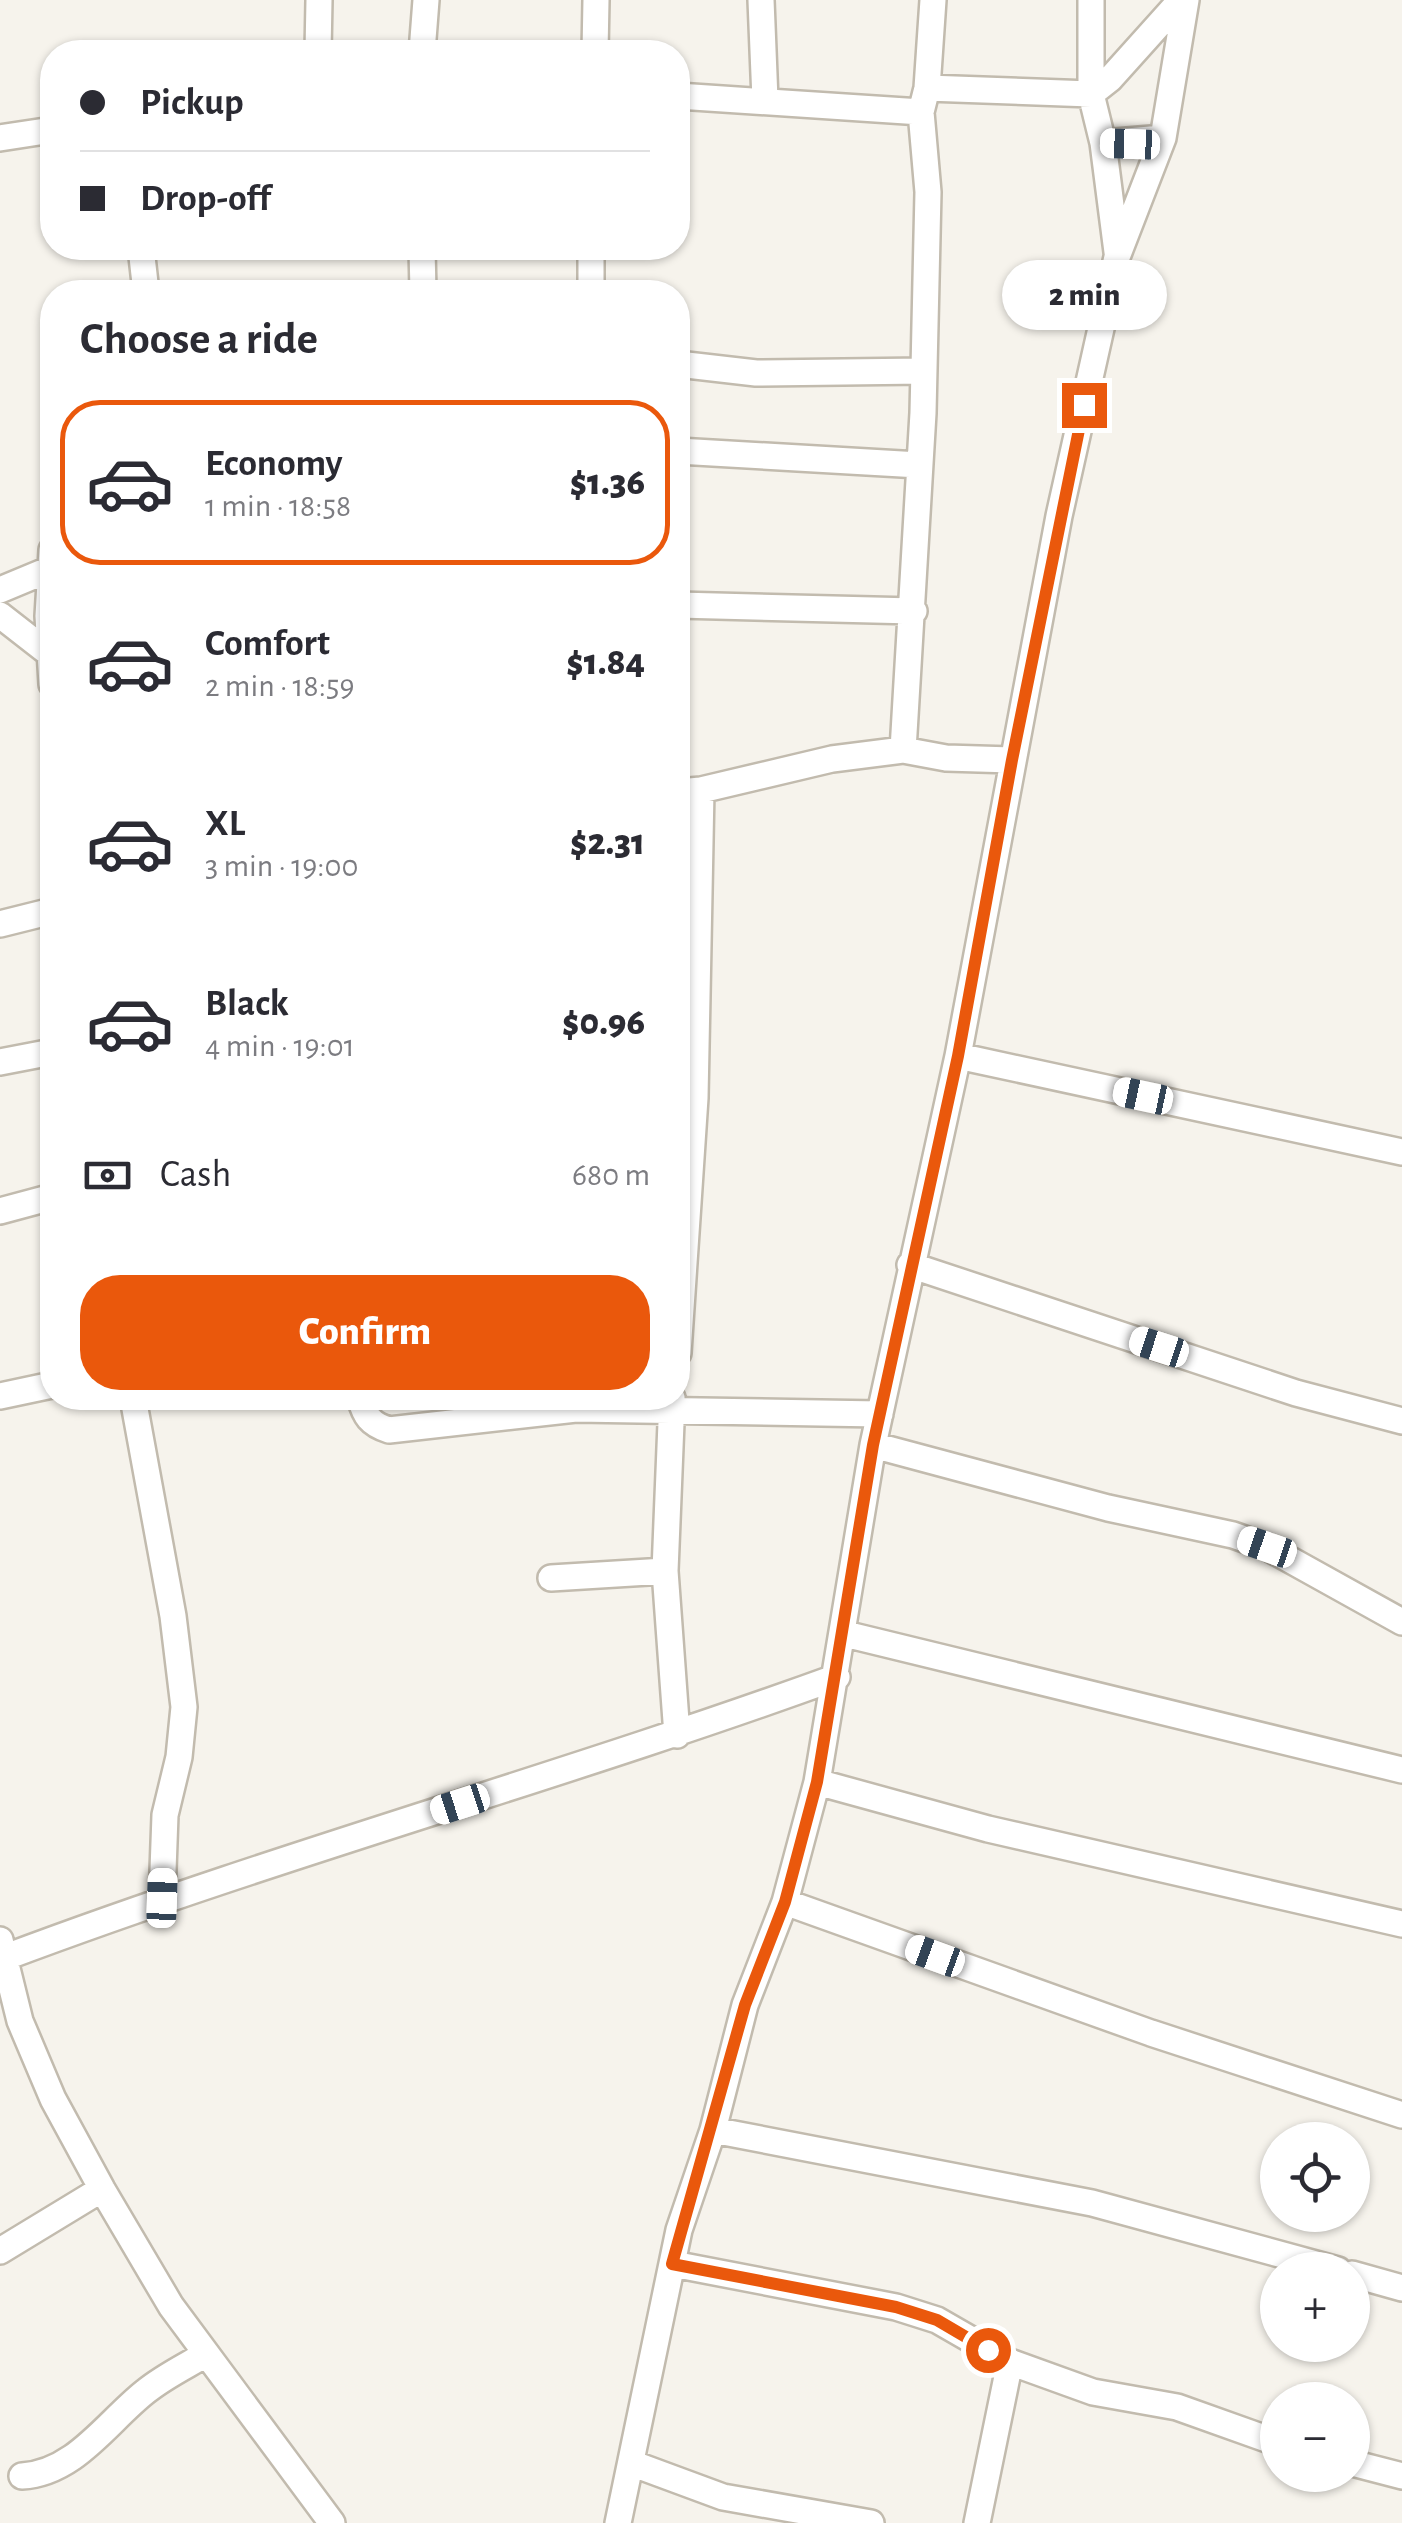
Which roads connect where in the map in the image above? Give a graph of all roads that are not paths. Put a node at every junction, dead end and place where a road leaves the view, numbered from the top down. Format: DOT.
graph roads {
  1 [pos="318,0"];
  2 [pos="426,0"];
  3 [pos="596,0"];
  4 [pos="761,0"];
  5 [pos="933,0"];
  6 [pos="1091,0"];
  7 [pos="1183,0"];
  8 [pos="318,40"];
  9 [pos="423,40"];
  10 [pos="595,40"];
  11 [pos="1091,94"];
  12 [pos="690,97"];
  13 [pos="765,100"];
  14 [pos="924,100"];
  15 [pos="40,132"];
  16 [pos="0,138"];
  17 [pos="1163,138"];
  18 [pos="1103,143"];
  19 [pos="1118,256"];
  20 [pos="690,365"];
  21 [pos="924,371"];
  22 [pos="690,453"];
  23 [pos="919,465"];
  24 [pos="40,566"];
  25 [pos="0,590"];
  26 [pos="690,605"];
  27 [pos="914,611"];
  28 [pos="0,614"];
  29 [pos="40,646"];
  30 [pos="903,750"];
  31 [pos="1012,760"];
  32 [pos="690,791"];
  33 [pos="690,852"];
  34 [pos="40,914"];
  35 [pos="0,924"];
  36 [pos="40,1054"];
  37 [pos="958,1056"];
  38 [pos="0,1062"];
  39 [pos="1402,1152"];
  40 [pos="690,1162"];
  41 [pos="40,1200"];
  42 [pos="0,1211"];
  43 [pos="910,1265"];
  44 [pos="40,1388"];
  45 [pos="0,1396"];
  46 [pos="690,1405"];
  47 [pos="135,1410"];
  48 [pos="363,1410"];
  49 [pos="496,1410"];
  50 [pos="671,1410"];
  51 [pos="880,1414"];
  52 [pos="1402,1421"];
  53 [pos="873,1445"];
  54 [pos="665,1572"];
  55 [pos="551,1578"];
  56 [pos="1402,1622"];
  57 [pos="845,1634"];
  58 [pos="837,1676"];
  59 [pos="677,1735"];
  60 [pos="1402,1770"];
  61 [pos="817,1782"];
  62 [pos="162,1898"];
  63 [pos="785,1902"];
  64 [pos="1402,1924"];
  65 [pos="3,1948"];
  66 [pos="1402,2115"];
  67 [pos="714,2130"];
  68 [pos="102,2188"];
  69 [pos="0,2251"];
  70 [pos="1272,2252"];
  71 [pos="672,2264"];
  72 [pos="1370,2279"];
  73 [pos="1402,2288"];
  74 [pos="206,2354"];
  75 [pos="1010,2362"];
  76 [pos="1260,2436"];
  77 [pos="631,2464"];
  78 [pos="1370,2468"];
  79 [pos="22,2476"];
  80 [pos="1402,2476"];
  81 [pos="619,2522"];
  82 [pos="332,2523"];
  83 [pos="871,2523"];
  84 [pos="977,2523"];
  1 -- 8 [label="street"];
  2 -- 9 [label="street"];
  3 -- 10 [label="street"];
  4 -- 13 [label="street"];
  5 -- 14 [label="street"];
  6 -- 11 [label="street"];
  7 -- 11 [label="street"];
  7 -- 17 [label="street"];
  11 -- 14 [label="street"];
  11 -- 18 [label="street"];
  12 -- 13 [label="street"];
  13 -- 14 [label="street"];
  14 -- 21 [label="street"];
  15 -- 16 [label="street"];
  17 -- 18 [label="street"];
  17 -- 19 [label="street"];
  18 -- 19 [label="street"];
  19 -- 31 [label="street"];
  20 -- 21 [label="street"];
  21 -- 23 [label="street"];
  22 -- 23 [label="street"];
  23 -- 27 [label="street"];
  24 -- 25 [label="street"];
  26 -- 27 [label="street"];
  27 -- 30 [label="street"];
  28 -- 29 [label="street"];
  30 -- 31 [label="street"];
  30 -- 32 [label="street"];
  31 -- 37 [label="street"];
  33 -- 40 [label="street"];
  34 -- 35 [label="street"];
  36 -- 38 [label="street"];
  37 -- 39 [label="street"];
  37 -- 43 [label="street"];
  41 -- 42 [label="street"];
  43 -- 51 [label="street"];
  43 -- 52 [label="street"];
  44 -- 45 [label="street"];
  46 -- 51 [label="street"];
  47 -- 62 [label="street"];
  48 -- 49 [label="street"];
  50 -- 54 [label="street"];
  51 -- 53 [label="street"];
  53 -- 56 [label="street"];
  53 -- 57 [label="street"];
  54 -- 55 [label="street"];
  54 -- 59 [label="street"];
  57 -- 58 [label="street"];
  57 -- 60 [label="street"];
  58 -- 59 [label="street"];
  58 -- 61 [label="street"];
  59 -- 62 [label="street"];
  61 -- 63 [label="street"];
  61 -- 64 [label="street"];
  62 -- 65 [label="street"];
  63 -- 66 [label="street"];
  63 -- 67 [label="street"];
  65 -- 68 [label="street"];
  67 -- 70 [label="street"];
  67 -- 71 [label="street"];
  68 -- 69 [label="street"];
  68 -- 74 [label="street"];
  71 -- 75 [label="street"];
  71 -- 77 [label="street"];
  72 -- 73 [label="street"];
  74 -- 79 [label="street"];
  74 -- 82 [label="street"];
  75 -- 76 [label="street"];
  75 -- 84 [label="street"];
  77 -- 81 [label="street"];
  77 -- 83 [label="street"];
  78 -- 80 [label="street"];
}
